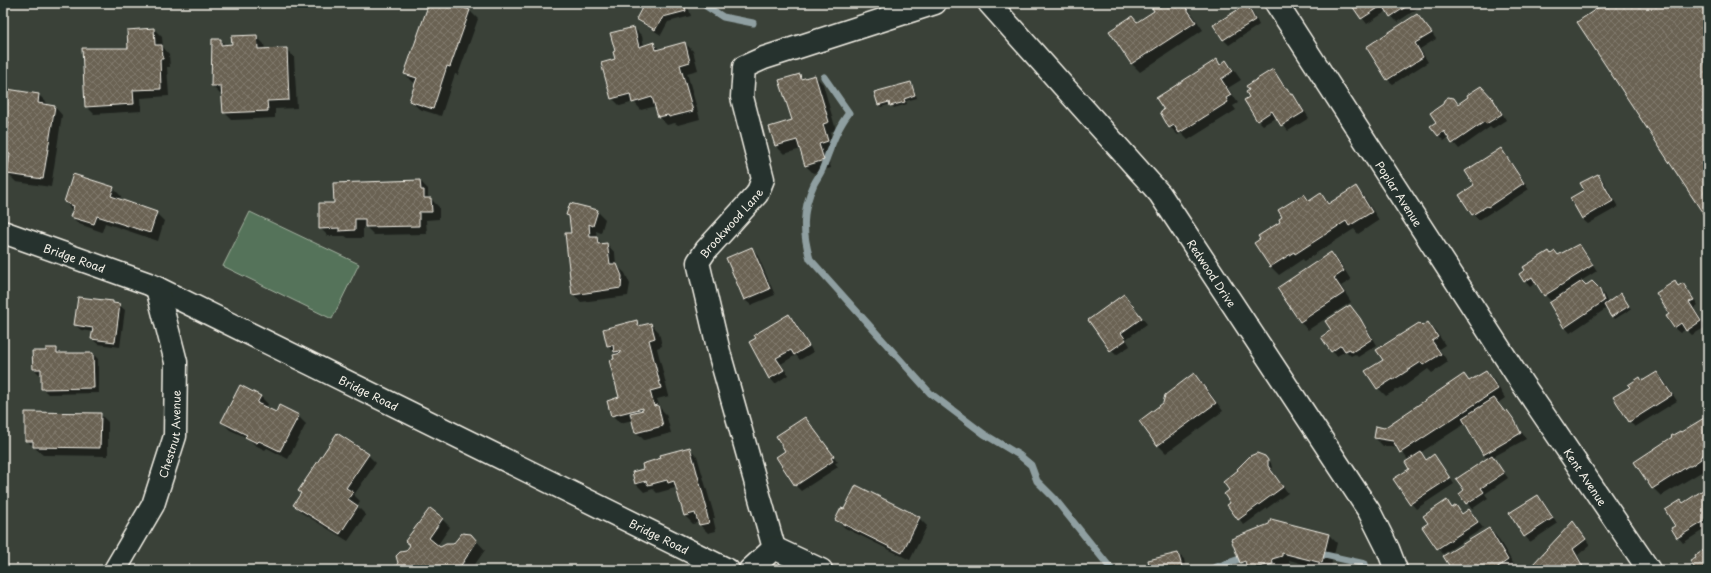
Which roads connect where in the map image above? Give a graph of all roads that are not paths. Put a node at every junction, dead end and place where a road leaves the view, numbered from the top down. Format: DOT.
graph roads {
  1 [pos="935,3"];
  2 [pos="989,3"];
  3 [pos="1276,3"];
  4 [pos="3,232"];
  5 [pos="157,288"];
  6 [pos="1522,383"];
  7 [pos="774,548"];
  8 [pos="115,570"];
  9 [pos="728,570"];
  10 [pos="750,570"];
  11 [pos="821,570"];
  12 [pos="1396,570"];
  13 [pos="1648,570"];
  1 -- 7 [label="street, Brookwood Lane"];
  2 -- 12 [label="street, Redwood Drive"];
  3 -- 6 [label="street, Poplar Avenue"];
  4 -- 5 [label="street, Bridge Road"];
  5 -- 8 [label="street, Chestnut Avenue"];
  5 -- 9 [label="street, Bridge Road"];
  6 -- 13 [label="street, Kent Avenue"];
  7 -- 10 [label="street"];
  7 -- 11 [label="street"];
}
